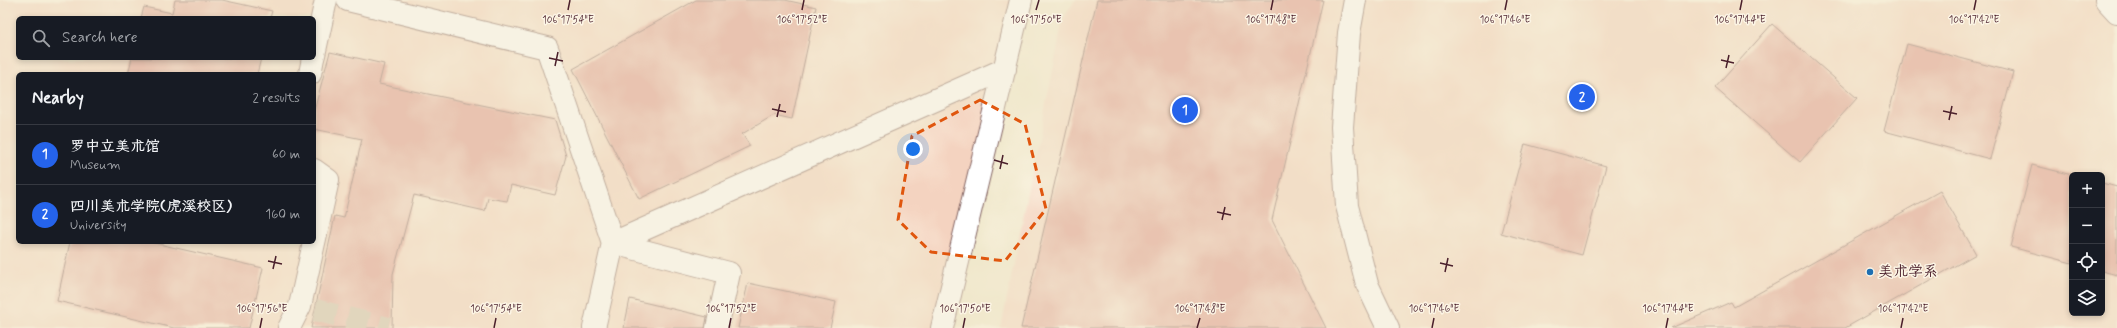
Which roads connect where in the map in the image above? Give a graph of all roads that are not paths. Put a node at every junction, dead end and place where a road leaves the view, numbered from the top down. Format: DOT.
graph roads {
  1 [pos="326,0"];
  2 [pos="348,0"];
  3 [pos="1021,0"];
  4 [pos="1355,0"];
  5 [pos="2106,0"];
  6 [pos="2117,12"];
  7 [pos="316,46"];
  8 [pos="313,60"];
  9 [pos="1005,69"];
  10 [pos="310,72"];
  11 [pos="316,171"];
  12 [pos="613,243"];
  13 [pos="290,328"];
  14 [pos="594,328"];
  15 [pos="717,328"];
  16 [pos="942,328"];
  17 [pos="1388,328"];
  1 -- 7 [label="street"];
  2 -- 12 [label="street"];
  3 -- 9 [label="street"];
  4 -- 17 [label="street"];
  5 -- 6 [label="street"];
  8 -- 10 [label="street"];
  9 -- 12 [label="street"];
  9 -- 16 [label="street"];
  11 -- 13 [label="street"];
  12 -- 14 [label="street"];
  12 -- 15 [label="street"];
}
